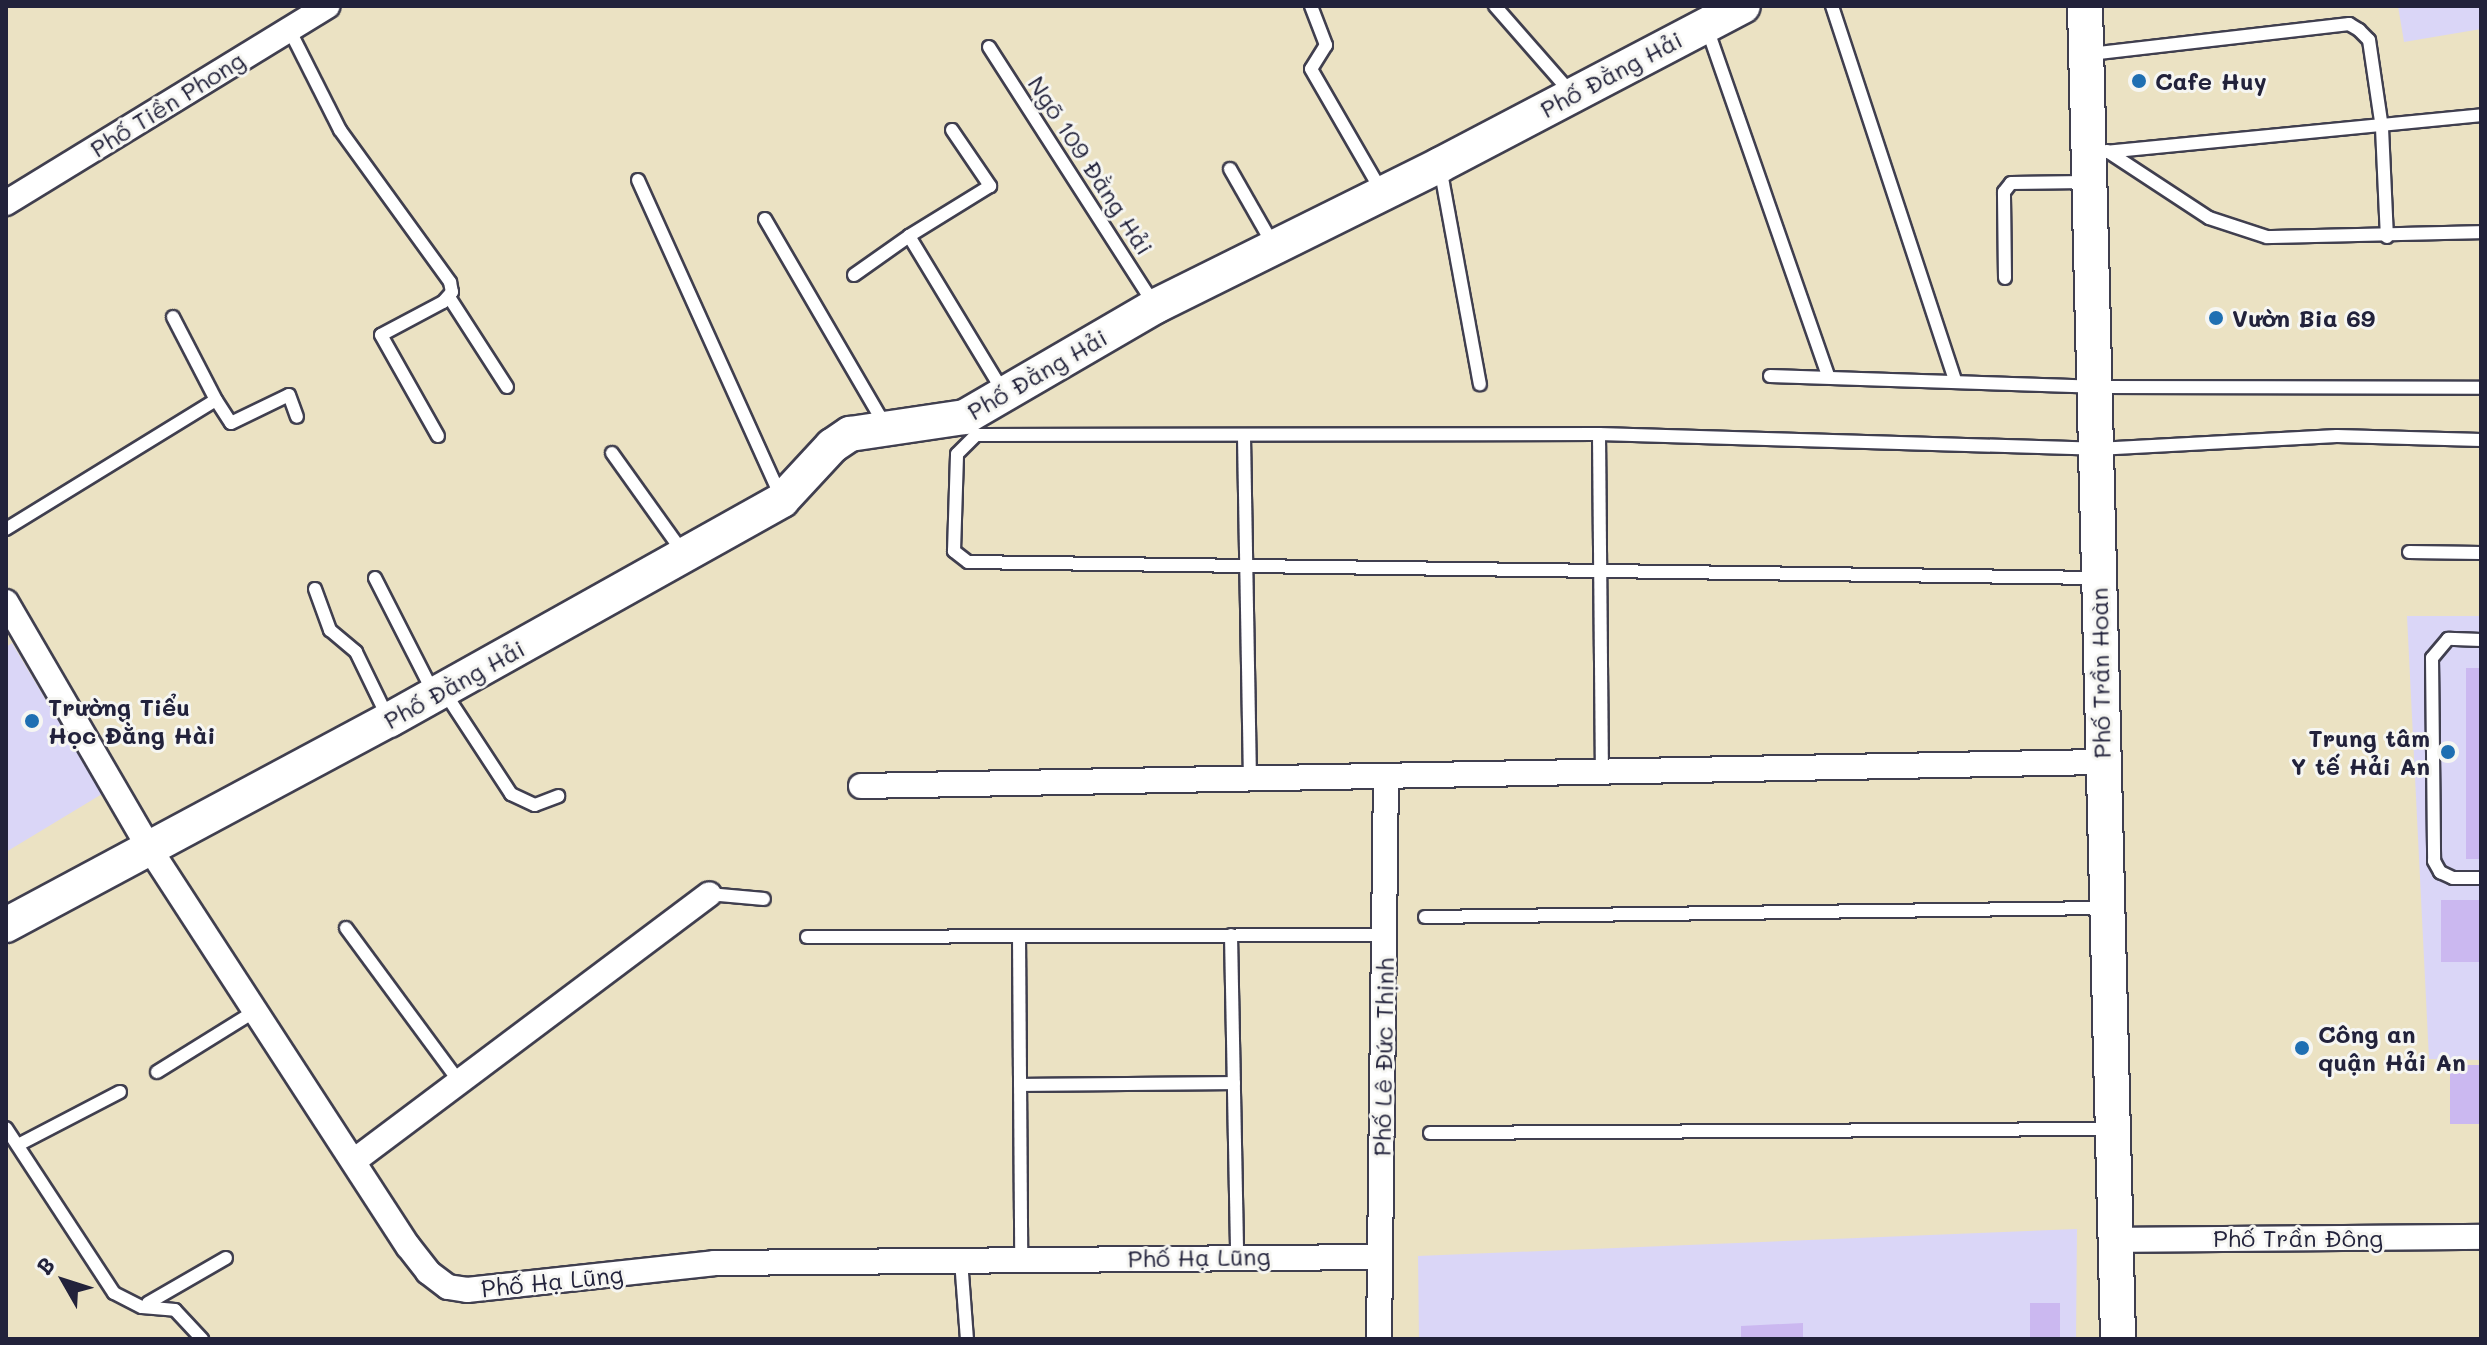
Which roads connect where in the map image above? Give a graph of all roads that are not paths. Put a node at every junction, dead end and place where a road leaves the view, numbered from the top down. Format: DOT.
graph roads {
  1 [pos="328,6"];
  2 [pos="1311,6"];
  3 [pos="1495,6"];
  4 [pos="1743,6"];
  5 [pos="1832,6"];
  6 [pos="2085,6"];
  7 [pos="1706,25"];
  8 [pos="289,29"];
  9 [pos="989,47"];
  10 [pos="2087,54"];
  11 [pos="1572,94"];
  12 [pos="2481,115"];
  13 [pos="2382,128"];
  14 [pos="952,130"];
  15 [pos="2096,162"];
  16 [pos="1440,165"];
  17 [pos="1230,169"];
  18 [pos="638,180"];
  19 [pos="1383,192"];
  20 [pos="6,203"];
  21 [pos="765,219"];
  22 [pos="2481,232"];
  23 [pos="909,236"];
  24 [pos="2387,237"];
  25 [pos="1274,246"];
  26 [pos="854,275"];
  27 [pos="2005,278"];
  28 [pos="449,297"];
  29 [pos="1156,306"];
  30 [pos="173,317"];
  31 [pos="1770,376"];
  32 [pos="1828,376"];
  33 [pos="1955,381"];
  34 [pos="1480,384"];
  35 [pos="507,387"];
  36 [pos="2095,387"];
  37 [pos="2481,388"];
  38 [pos="1005,394"];
  39 [pos="216,400"];
  40 [pos="297,417"];
  41 [pos="887,428"];
  42 [pos="1599,434"];
  43 [pos="438,436"];
  44 [pos="1244,437"];
  45 [pos="2481,440"];
  46 [pos="2097,449"];
  47 [pos="612,453"];
  48 [pos="782,500"];
  49 [pos="6,529"];
  50 [pos="2409,552"];
  51 [pos="2481,553"];
  52 [pos="684,554"];
  53 [pos="1246,567"];
  54 [pos="1600,574"];
  55 [pos="375,578"];
  56 [pos="2098,578"];
  57 [pos="315,589"];
  58 [pos="6,602"];
  59 [pos="2481,640"];
  60 [pos="439,692"];
  61 [pos="389,720"];
  62 [pos="2102,762"];
  63 [pos="1602,772"];
  64 [pos="1386,776"];
  65 [pos="1250,778"];
  66 [pos="861,786"];
  67 [pos="558,796"];
  68 [pos="148,846"];
  69 [pos="2481,878"];
  70 [pos="709,894"];
  71 [pos="764,899"];
  72 [pos="2106,908"];
  73 [pos="1425,917"];
  74 [pos="6,925"];
  75 [pos="346,928"];
  76 [pos="1231,935"];
  77 [pos="1386,935"];
  78 [pos="1019,936"];
  79 [pos="807,937"];
  80 [pos="255,1011"];
  81 [pos="157,1072"];
  82 [pos="458,1080"];
  83 [pos="1234,1083"];
  84 [pos="1020,1085"];
  85 [pos="120,1092"];
  86 [pos="6,1128"];
  87 [pos="2112,1129"];
  88 [pos="1430,1133"];
  89 [pos="18,1145"];
  90 [pos="354,1161"];
  91 [pos="2481,1237"];
  92 [pos="2115,1240"];
  93 [pos="1237,1255"];
  94 [pos="1378,1257"];
  95 [pos="226,1258"];
  96 [pos="961,1260"];
  97 [pos="1021,1260"];
  98 [pos="142,1307"];
  99 [pos="202,1339"];
  100 [pos="967,1339"];
  101 [pos="1379,1339"];
  102 [pos="2118,1339"];
  1 -- 8 [label="street, Phố Tiền Phong"];
  2 -- 19 [label="lane"];
  3 -- 11 [label="lane"];
  4 -- 7 [label="street, Phố Đằng Hải"];
  5 -- 33 [label="lane"];
  6 -- 10 [label="street, Phố Trần Hoàn"];
  7 -- 11 [label="street, Phố Đằng Hải"];
  7 -- 32 [label="lane"];
  8 -- 20 [label="street, Phố Tiền Phong"];
  8 -- 28 [label="lane"];
  9 -- 29 [label="lane, Ngõ 109 Đằng Hải"];
  10 -- 13 [label="lane"];
  10 -- 15 [label="street, Phố Trần Hoàn"];
  11 -- 16 [label="street, Phố Đằng Hải"];
  12 -- 13 [label="lane"];
  13 -- 15 [label="lane"];
  13 -- 24 [label="lane"];
  14 -- 23 [label="lane"];
  15 -- 24 [label="lane"];
  15 -- 27 [label="lane"];
  15 -- 36 [label="street, Phố Trần Hoàn"];
  16 -- 19 [label="street, Phố Đằng Hải"];
  16 -- 34 [label="lane"];
  17 -- 25 [label="lane"];
  18 -- 48 [label="lane"];
  19 -- 25 [label="street, Phố Đằng Hải"];
  21 -- 41 [label="lane"];
  22 -- 24 [label="lane"];
  23 -- 26 [label="lane"];
  23 -- 38 [label="lane"];
  25 -- 29 [label="street, Phố Đằng Hải"];
  28 -- 35 [label="lane"];
  28 -- 43 [label="lane"];
  29 -- 38 [label="street, Phố Đằng Hải"];
  30 -- 39 [label="lane"];
  31 -- 32 [label="lane"];
  32 -- 33 [label="lane"];
  33 -- 36 [label="lane"];
  36 -- 37 [label="lane"];
  36 -- 46 [label="street, Phố Trần Hoàn"];
  38 -- 41 [label="street, Phố Đằng Hải"];
  39 -- 40 [label="lane"];
  39 -- 49 [label="lane"];
  41 -- 48 [label="street, Phố Đằng Hải"];
  42 -- 44 [label="lane"];
  42 -- 46 [label="lane"];
  42 -- 54 [label="lane"];
  44 -- 53 [label="lane"];
  44 -- 53 [label="lane"];
  45 -- 46 [label="lane"];
  46 -- 56 [label="street, Phố Trần Hoàn"];
  47 -- 52 [label="lane"];
  48 -- 52 [label="street, Phố Đằng Hải"];
  50 -- 51 [label="lane"];
  52 -- 60 [label="street, Phố Đằng Hải"];
  53 -- 54 [label="lane"];
  53 -- 65 [label="lane"];
  54 -- 56 [label="lane"];
  54 -- 63 [label="lane"];
  55 -- 60 [label="lane"];
  56 -- 62 [label="street, Phố Trần Hoàn"];
  57 -- 61 [label="lane"];
  58 -- 68 [label="street, Phố Hạ Lũng"];
  59 -- 69 [label="lane"];
  60 -- 61 [label="street, Phố Đằng Hải"];
  60 -- 67 [label="lane"];
  61 -- 68 [label="street, Phố Đằng Hải"];
  62 -- 63 [label="street"];
  62 -- 72 [label="street, Phố Trần Hoàn"];
  63 -- 64 [label="street"];
  64 -- 65 [label="street"];
  64 -- 77 [label="street, Phố Lê Đức Thịnh"];
  65 -- 66 [label="street"];
  68 -- 74 [label="street, Phố Đằng Hải"];
  68 -- 80 [label="street, Phố Hạ Lũng"];
  70 -- 71 [label="lane"];
  70 -- 82 [label="street"];
  72 -- 73 [label="lane"];
  72 -- 87 [label="street, Phố Trần Hoàn"];
  75 -- 82 [label="lane"];
  76 -- 77 [label="lane"];
  76 -- 78 [label="lane"];
  76 -- 83 [label="lane"];
  77 -- 94 [label="street, Phố Lê Đức Thịnh"];
  78 -- 79 [label="lane"];
  78 -- 84 [label="lane"];
  80 -- 81 [label="lane"];
  80 -- 90 [label="street, Phố Hạ Lũng"];
  82 -- 90 [label="street"];
  83 -- 84 [label="lane"];
  83 -- 93 [label="lane"];
  84 -- 97 [label="lane"];
  85 -- 89 [label="lane"];
  86 -- 89 [label="lane"];
  87 -- 88 [label="lane"];
  87 -- 92 [label="street, Phố Trần Hoàn"];
  89 -- 98 [label="lane"];
  90 -- 96 [label="street, Phố Hạ Lũng"];
  91 -- 92 [label="street, Phố Trần Đông"];
  92 -- 102 [label="street, Phố Trần Hoàn"];
  93 -- 94 [label="street, Phố Hạ Lũng"];
  93 -- 97 [label="street, Phố Hạ Lũng"];
  94 -- 101 [label="street, Phố Lê Đức Thịnh"];
  95 -- 98 [label="lane"];
  96 -- 97 [label="street, Phố Hạ Lũng"];
  96 -- 100 [label="lane"];
  98 -- 99 [label="lane"];
}
